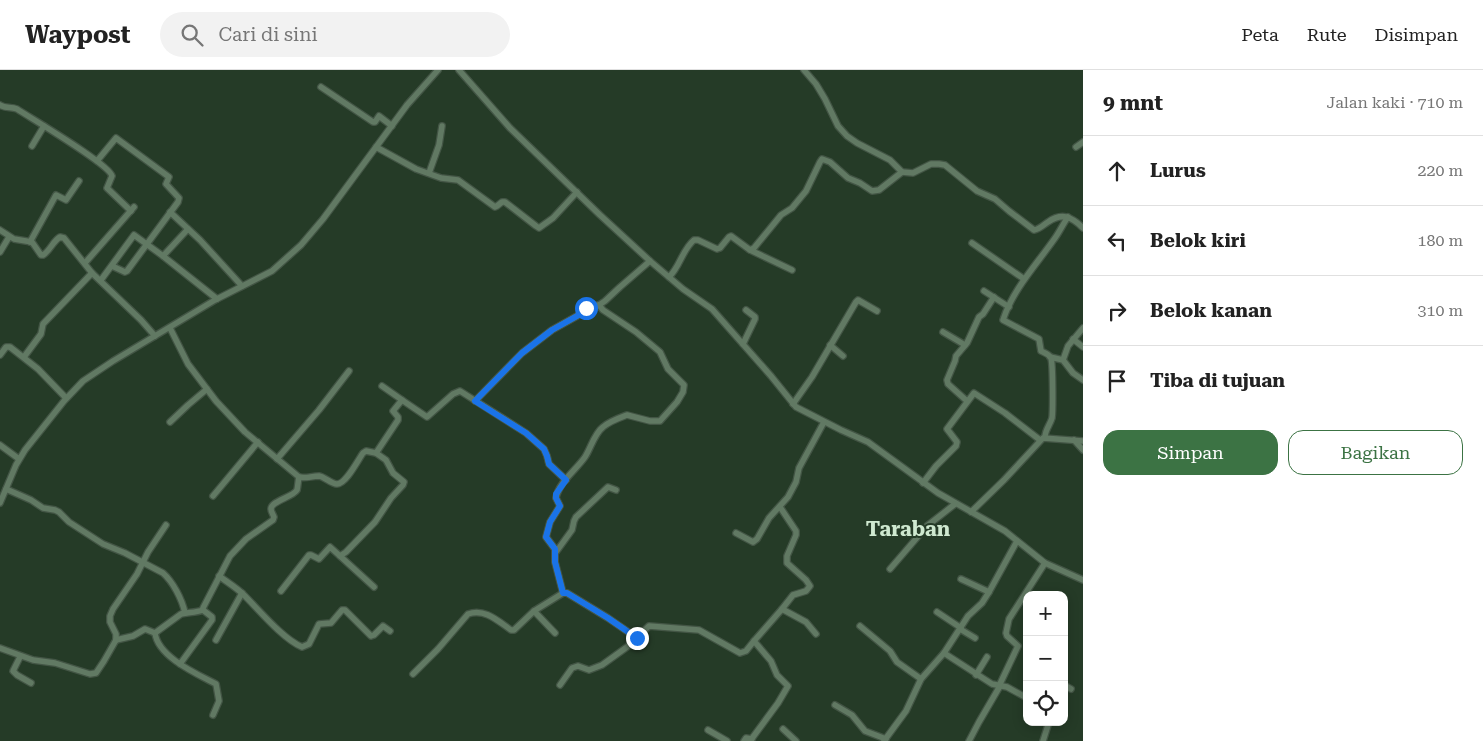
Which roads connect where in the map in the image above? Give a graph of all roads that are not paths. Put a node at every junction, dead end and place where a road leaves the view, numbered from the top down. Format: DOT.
graph roads {
  1 [pos="438,70"];
  2 [pos="459,70"];
  3 [pos="804,70"];
  4 [pos="322,87"];
  5 [pos="0,105"];
  6 [pos="44,126"];
  7 [pos="392,126"];
  8 [pos="442,126"];
  9 [pos="1083,142"];
  10 [pos="32,146"];
  11 [pos="376,147"];
  12 [pos="1076,147"];
  13 [pos="97,161"];
  14 [pos="902,172"];
  15 [pos="429,173"];
  16 [pos="79,181"];
  17 [pos="577,192"];
  18 [pos="170,212"];
  19 [pos="1068,217"];
  20 [pos="1083,228"];
  21 [pos="188,229"];
  22 [pos="0,230"];
  23 [pos="9,237"];
  24 [pos="30,242"];
  25 [pos="972,243"];
  26 [pos="147,246"];
  27 [pos="750,250"];
  28 [pos="0,252"];
  29 [pos="163,256"];
  30 [pos="650,261"];
  31 [pos="85,262"];
  32 [pos="112,266"];
  33 [pos="792,270"];
  34 [pos="92,272"];
  35 [pos="669,277"];
  36 [pos="1024,279"];
  37 [pos="101,280"];
  38 [pos="242,286"];
  39 [pos="984,291"];
  40 [pos="994,297"];
  41 [pos="217,299"];
  42 [pos="599,305"];
  43 [pos="1009,307"];
  44 [pos="746,310"];
  45 [pos="877,311"];
  46 [pos="170,328"];
  47 [pos="1083,328"];
  48 [pos="943,332"];
  49 [pos="155,336"];
  50 [pos="1073,339"];
  51 [pos="742,344"];
  52 [pos="830,345"];
  53 [pos="965,345"];
  54 [pos="1083,347"];
  55 [pos="0,355"];
  56 [pos="843,356"];
  57 [pos="24,357"];
  58 [pos="1050,357"];
  59 [pos="1063,360"];
  60 [pos="349,371"];
  61 [pos="1082,380"];
  62 [pos="382,386"];
  63 [pos="207,389"];
  64 [pos="66,398"];
  65 [pos="402,400"];
  66 [pos="475,401"];
  67 [pos="966,401"];
  68 [pos="793,404"];
  69 [pos="170,422"];
  70 [pos="824,422"];
  71 [pos="1043,438"];
  72 [pos="1074,440"];
  73 [pos="1083,441"];
  74 [pos="258,442"];
  75 [pos="0,445"];
  76 [pos="1083,450"];
  77 [pos="376,453"];
  78 [pos="20,459"];
  79 [pos="277,459"];
  80 [pos="298,478"];
  81 [pos="566,480"];
  82 [pos="923,483"];
  83 [pos="6,489"];
  84 [pos="616,490"];
  85 [pos="213,496"];
  86 [pos="0,503"];
  87 [pos="955,504"];
  88 [pos="780,507"];
  89 [pos="971,512"];
  90 [pos="166,525"];
  91 [pos="736,533"];
  92 [pos="1017,540"];
  93 [pos="556,552"];
  94 [pos="340,556"];
  95 [pos="1045,563"];
  96 [pos="142,564"];
  97 [pos="890,569"];
  98 [pos="219,576"];
  99 [pos="961,579"];
  100 [pos="1083,580"];
  101 [pos="374,587"];
  102 [pos="281,591"];
  103 [pos="989,592"];
  104 [pos="242,593"];
  105 [pos="563,593"];
  106 [pos="782,609"];
  107 [pos="203,610"];
  108 [pos="185,612"];
  109 [pos="534,612"];
  110 [pos="938,612"];
  111 [pos="860,626"];
  112 [pos="960,628"];
  113 [pos="390,630"];
  114 [pos="155,633"];
  115 [pos="555,633"];
  116 [pos="816,634"];
  117 [pos="637,638"];
  118 [pos="975,638"];
  119 [pos="116,640"];
  120 [pos="216,640"];
  121 [pos="754,641"];
  122 [pos="0,648"];
  123 [pos="944,653"];
  124 [pos="20,657"];
  125 [pos="987,657"];
  126 [pos="180,664"];
  127 [pos="413,674"];
  128 [pos="976,675"];
  129 [pos="921,679"];
  130 [pos="31,684"];
  131 [pos="560,685"];
  132 [pos="999,686"];
  133 [pos="1068,687"];
  134 [pos="1071,689"];
  135 [pos="1023,696"];
  136 [pos="835,705"];
  137 [pos="213,715"];
  138 [pos="1048,726"];
  139 [pos="783,729"];
  140 [pos="708,730"];
  141 [pos="717,738"];
  142 [pos="885,740"];
  143 [pos="727,741"];
  144 [pos="744,741"];
  145 [pos="796,741"];
  146 [pos="969,741"];
  147 [pos="1043,741"];
  1 -- 7 [label="street"];
  2 -- 17 [label="street"];
  3 -- 14 [label="street"];
  4 -- 7 [label="street"];
  5 -- 6 [label="street"];
  6 -- 10 [label="street"];
  6 -- 13 [label="street"];
  7 -- 11 [label="street"];
  8 -- 15 [label="street"];
  9 -- 12 [label="street"];
  11 -- 15 [label="street"];
  11 -- 38 [label="street"];
  13 -- 18 [label="street"];
  13 -- 31 [label="street"];
  14 -- 19 [label="street"];
  14 -- 27 [label="street"];
  15 -- 17 [label="street"];
  16 -- 24 [label="street"];
  17 -- 30 [label="street"];
  18 -- 21 [label="street"];
  18 -- 26 [label="street"];
  19 -- 20 [label="street"];
  19 -- 36 [label="street"];
  21 -- 29 [label="street"];
  21 -- 38 [label="street"];
  22 -- 23 [label="street"];
  23 -- 24 [label="street"];
  23 -- 28 [label="street"];
  24 -- 31 [label="street"];
  25 -- 36 [label="street"];
  26 -- 29 [label="street"];
  26 -- 32 [label="street"];
  26 -- 32 [label="street"];
  27 -- 33 [label="street"];
  27 -- 35 [label="street"];
  29 -- 41 [label="street"];
  30 -- 35 [label="street"];
  30 -- 42 [label="street"];
  31 -- 34 [label="street"];
  32 -- 37 [label="street"];
  34 -- 37 [label="street"];
  34 -- 57 [label="street"];
  35 -- 51 [label="street"];
  36 -- 43 [label="street"];
  37 -- 49 [label="street"];
  38 -- 41 [label="street"];
  39 -- 40 [label="street"];
  40 -- 43 [label="street"];
  40 -- 53 [label="street"];
  41 -- 46 [label="street"];
  42 -- 66 [label="street"];
  42 -- 81 [label="street"];
  43 -- 58 [label="street"];
  44 -- 51 [label="street"];
  45 -- 52 [label="street"];
  46 -- 49 [label="street"];
  46 -- 63 [label="street"];
  47 -- 50 [label="street"];
  48 -- 53 [label="street"];
  49 -- 64 [label="street"];
  50 -- 54 [label="street"];
  50 -- 59 [label="street"];
  51 -- 68 [label="street"];
  52 -- 56 [label="street"];
  52 -- 68 [label="street"];
  53 -- 67 [label="street"];
  55 -- 57 [label="street"];
  57 -- 64 [label="street"];
  58 -- 59 [label="street"];
  58 -- 71 [label="street"];
  59 -- 61 [label="street"];
  60 -- 79 [label="street"];
  62 -- 65 [label="street"];
  63 -- 69 [label="street"];
  63 -- 74 [label="street"];
  64 -- 78 [label="street"];
  65 -- 66 [label="street"];
  65 -- 77 [label="street"];
  66 -- 81 [label="street"];
  67 -- 71 [label="street"];
  67 -- 82 [label="street"];
  68 -- 70 [label="street"];
  70 -- 82 [label="street"];
  70 -- 88 [label="street"];
  71 -- 72 [label="street"];
  71 -- 89 [label="street"];
  72 -- 73 [label="street"];
  72 -- 76 [label="street"];
  74 -- 79 [label="street"];
  74 -- 85 [label="street"];
  75 -- 78 [label="street"];
  77 -- 80 [label="street"];
  77 -- 94 [label="street"];
  78 -- 83 [label="street"];
  79 -- 80 [label="street"];
  80 -- 98 [label="street"];
  81 -- 93 [label="street"];
  82 -- 87 [label="street"];
  83 -- 86 [label="street"];
  83 -- 96 [label="street"];
  84 -- 93 [label="street"];
  87 -- 89 [label="street"];
  87 -- 97 [label="street"];
  88 -- 91 [label="street"];
  88 -- 106 [label="street"];
  89 -- 92 [label="street"];
  90 -- 96 [label="street"];
  92 -- 95 [label="street"];
  92 -- 103 [label="street"];
  93 -- 105 [label="street"];
  94 -- 101 [label="street"];
  94 -- 102 [label="street"];
  95 -- 100 [label="street"];
  95 -- 132 [label="street"];
  96 -- 108 [label="street"];
  96 -- 119 [label="street"];
  98 -- 104 [label="street"];
  98 -- 107 [label="street"];
  99 -- 103 [label="street"];
  103 -- 112 [label="street"];
  104 -- 113 [label="street"];
  104 -- 120 [label="street"];
  105 -- 109 [label="street"];
  105 -- 117 [label="street"];
  106 -- 116 [label="street"];
  106 -- 121 [label="street"];
  107 -- 108 [label="street"];
  107 -- 126 [label="street"];
  108 -- 114 [label="street"];
  109 -- 115 [label="street"];
  109 -- 127 [label="street"];
  110 -- 112 [label="street"];
  111 -- 129 [label="street"];
  112 -- 118 [label="street"];
  112 -- 123 [label="street"];
  114 -- 119 [label="street"];
  114 -- 126 [label="street"];
  117 -- 121 [label="street"];
  117 -- 131 [label="street"];
  119 -- 124 [label="street"];
  121 -- 144 [label="street"];
  122 -- 124 [label="street"];
  123 -- 128 [label="street"];
  123 -- 129 [label="street"];
  124 -- 130 [label="street"];
  125 -- 128 [label="street"];
  126 -- 137 [label="street"];
  128 -- 132 [label="street"];
  129 -- 142 [label="street"];
  132 -- 135 [label="street"];
  132 -- 146 [label="street"];
  133 -- 134 [label="street"];
  136 -- 142 [label="street"];
  138 -- 147 [label="street"];
  139 -- 145 [label="street"];
  140 -- 141 [label="street"];
  141 -- 143 [label="street"];
}
